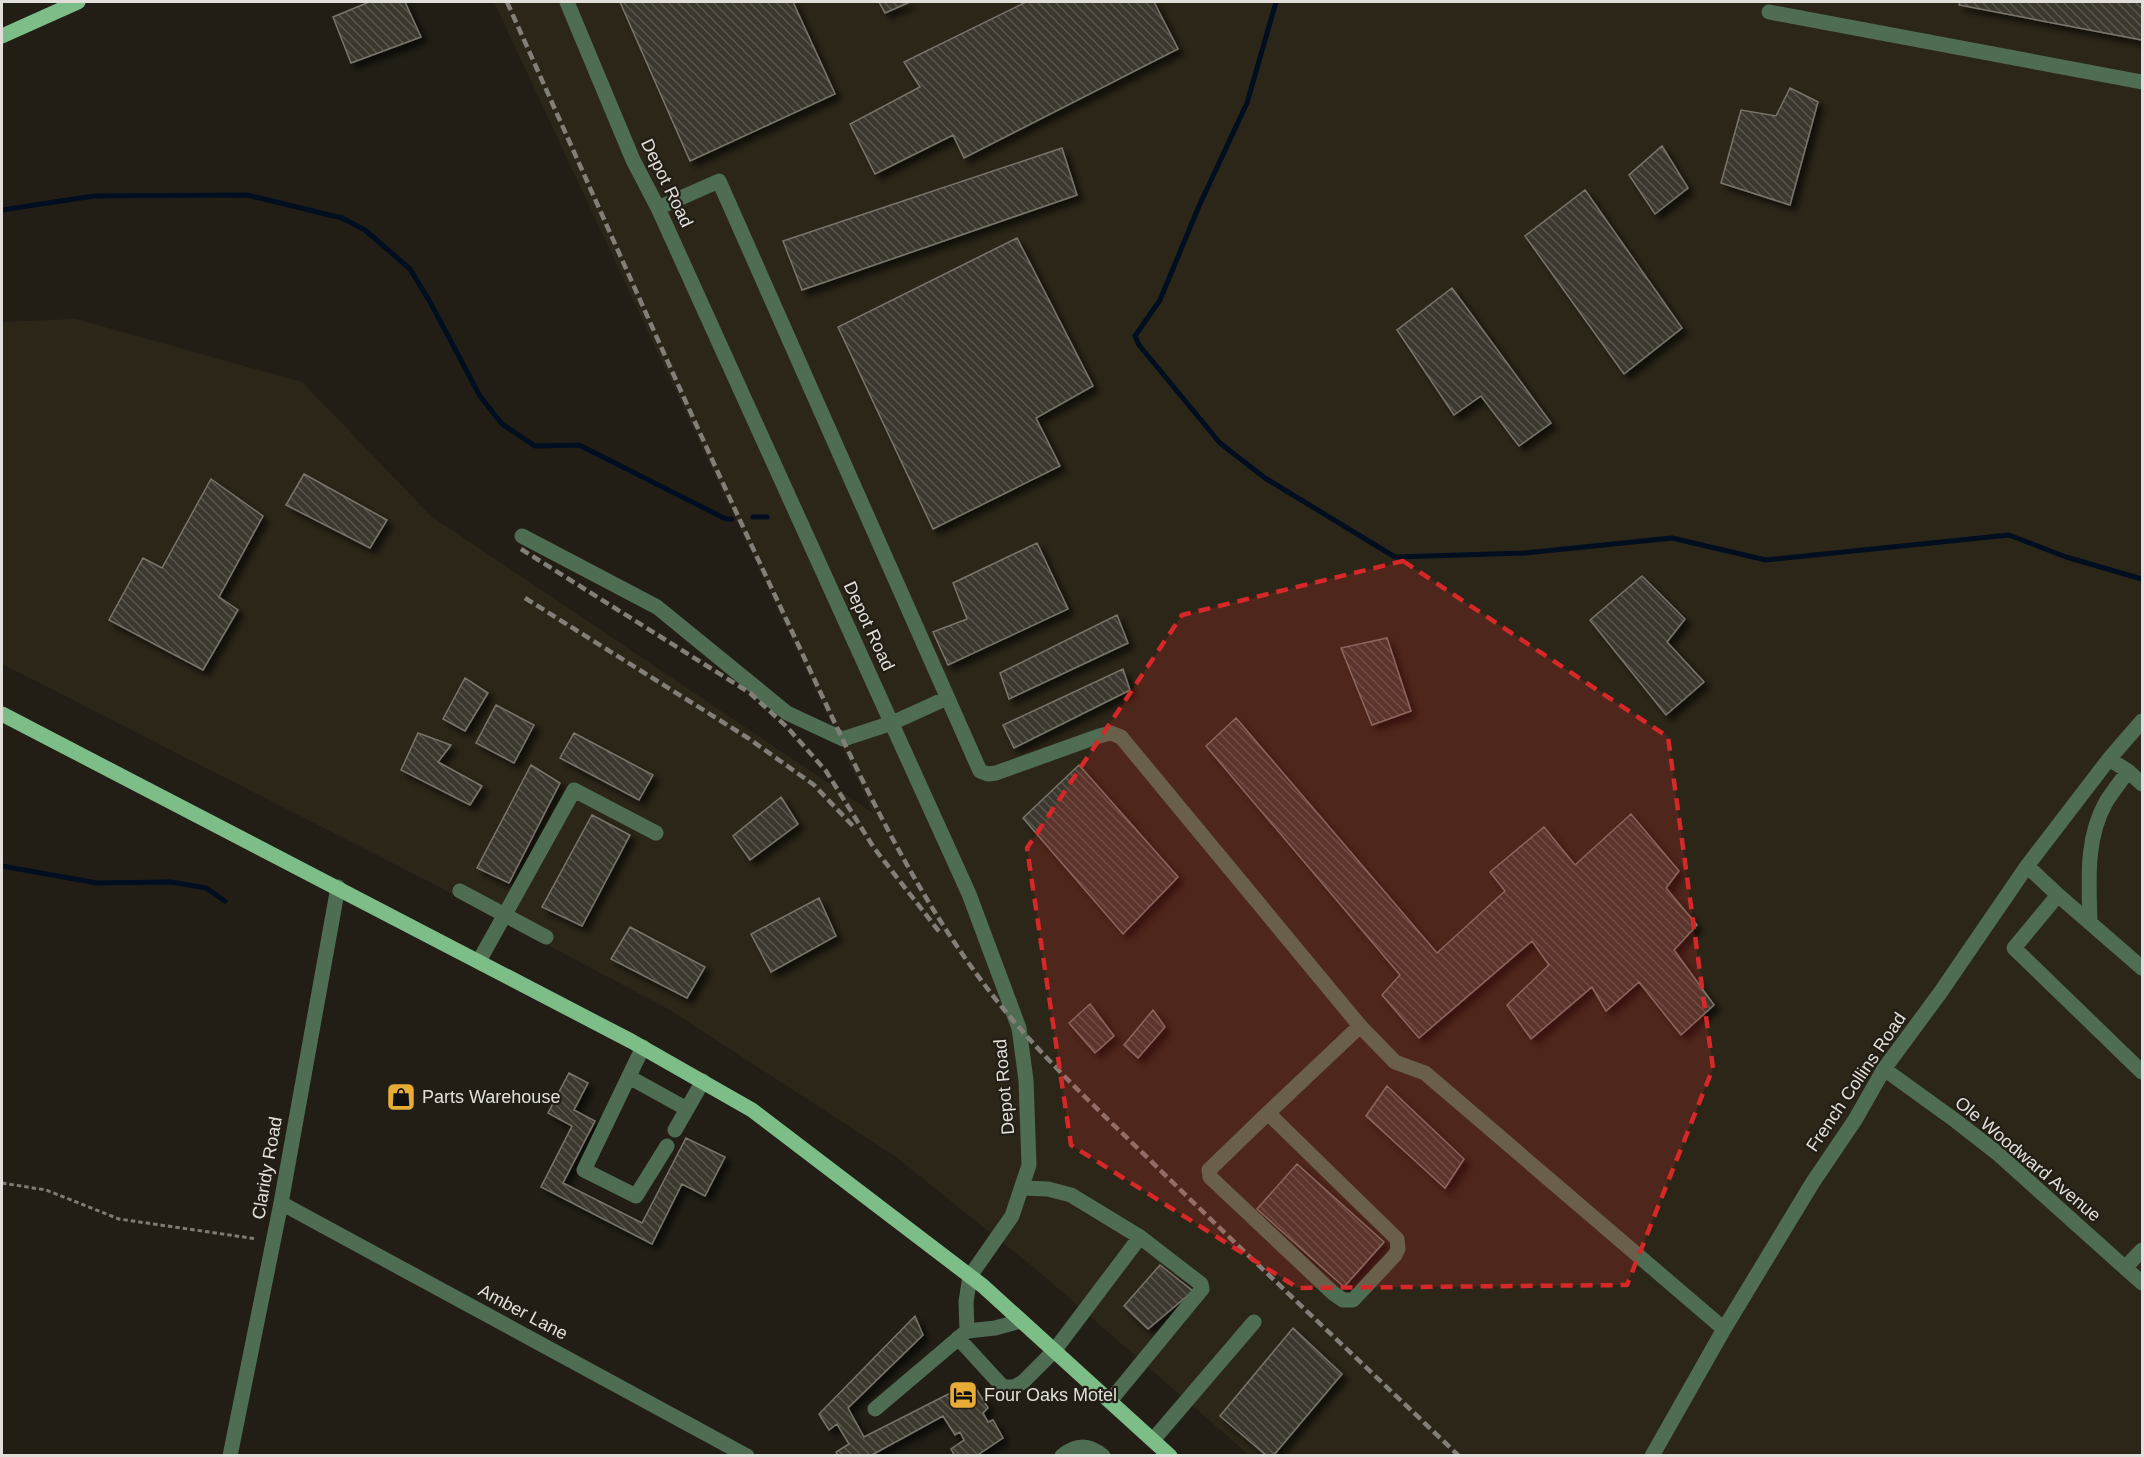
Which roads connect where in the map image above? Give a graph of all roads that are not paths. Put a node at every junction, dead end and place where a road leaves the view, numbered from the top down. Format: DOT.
graph roads {
  1 [pos="78,2"];
  2 [pos="567,2"];
  3 [pos="1778,9"];
  4 [pos="2,36"];
  5 [pos="2142,82"];
  6 [pos="658,208"];
  7 [pos="522,536"];
  8 [pos="947,698"];
  9 [pos="2,714"];
  10 [pos="2142,722"];
  11 [pos="892,723"];
  12 [pos="2109,759"];
  13 [pos="2128,771"];
  14 [pos="2142,784"];
  15 [pos="656,833"];
  16 [pos="2027,866"];
  17 [pos="338,887"];
  18 [pos="460,891"];
  19 [pos="2058,895"];
  20 [pos="505,915"];
  21 [pos="2090,923"];
  22 [pos="546,937"];
  23 [pos="479,961"];
  24 [pos="2142,968"];
  25 [pos="1360,1026"];
  26 [pos="643,1047"];
  27 [pos="1884,1070"];
  28 [pos="2142,1072"];
  29 [pos="629,1077"];
  30 [pos="703,1081"];
  31 [pos="687,1109"];
  32 [pos="1268,1113"];
  33 [pos="675,1130"];
  34 [pos="667,1146"];
  35 [pos="1022,1188"];
  36 [pos="281,1203"];
  37 [pos="1140,1237"];
  38 [pos="2142,1250"];
  39 [pos="2125,1268"];
  40 [pos="970,1276"];
  41 [pos="2142,1283"];
  42 [pos="1021,1321"];
  43 [pos="1254,1322"];
  44 [pos="1724,1329"];
  45 [pos="962,1334"];
  46 [pos="1054,1351"];
  47 [pos="1110,1401"];
  48 [pos="875,1409"];
  49 [pos="1153,1440"];
  50 [pos="230,1455"];
  51 [pos="747,1455"];
  52 [pos="1062,1455"];
  53 [pos="1103,1455"];
  54 [pos="1170,1455"];
  55 [pos="1652,1455"];
  1 -- 4 [label="main road"];
  2 -- 6 [label="street, Depot Road"];
  3 -- 5 [label="street"];
  6 -- 8 [label="street"];
  6 -- 11 [label="street, Depot Road"];
  7 -- 11 [label="street"];
  8 -- 11 [label="street"];
  8 -- 25 [label="street"];
  9 -- 17 [label="main road"];
  10 -- 12 [label="street, French Collins Road"];
  11 -- 35 [label="street, Depot Road"];
  12 -- 13 [label="street"];
  12 -- 16 [label="street, French Collins Road"];
  13 -- 14 [label="street"];
  13 -- 21 [label="street"];
  15 -- 20 [label="street"];
  16 -- 19 [label="street"];
  16 -- 27 [label="street, French Collins Road"];
  17 -- 23 [label="main road"];
  17 -- 36 [label="street, Claridy Road"];
  18 -- 20 [label="street"];
  19 -- 21 [label="street"];
  19 -- 28 [label="street"];
  20 -- 22 [label="street"];
  20 -- 23 [label="street"];
  21 -- 24 [label="street"];
  23 -- 26 [label="main road"];
  25 -- 32 [label="street"];
  25 -- 44 [label="street"];
  26 -- 29 [label="street"];
  26 -- 30 [label="main road"];
  27 -- 39 [label="street, Ole Woodward Avenue"];
  27 -- 44 [label="street, French Collins Road"];
  29 -- 31 [label="street"];
  29 -- 34 [label="street"];
  30 -- 31 [label="street"];
  30 -- 40 [label="main road"];
  31 -- 33 [label="street"];
  32 -- 32 [label="street"];
  35 -- 37 [label="street"];
  35 -- 40 [label="street, Depot Road"];
  36 -- 50 [label="street, Claridy Road"];
  36 -- 51 [label="street, Amber Lane"];
  37 -- 46 [label="street"];
  37 -- 47 [label="street"];
  38 -- 39 [label="street"];
  39 -- 41 [label="street, Ole Woodward Avenue"];
  40 -- 42 [label="main road"];
  40 -- 45 [label="street"];
  42 -- 45 [label="street"];
  42 -- 46 [label="main road"];
  43 -- 49 [label="street"];
  44 -- 55 [label="street, French Collins Road"];
  45 -- 46 [label="street"];
  45 -- 48 [label="street"];
  46 -- 47 [label="main road"];
  47 -- 49 [label="main road"];
  49 -- 54 [label="main road"];
  52 -- 53 [label="street"];
}
